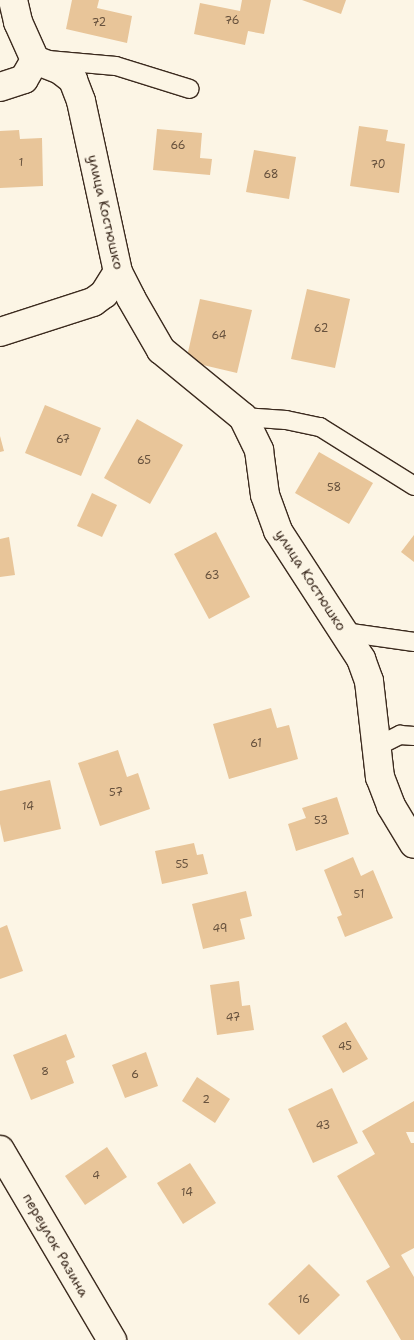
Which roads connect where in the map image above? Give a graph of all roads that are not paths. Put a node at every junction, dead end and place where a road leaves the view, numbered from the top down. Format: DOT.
graph roads {
  1 [pos="13,0"];
  2 [pos="35,60"];
  3 [pos="0,87"];
  4 [pos="190,89"];
  5 [pos="118,272"];
  6 [pos="0,332"];
  7 [pos="243,417"];
  8 [pos="414,486"];
  9 [pos="344,632"];
  10 [pos="414,642"];
  11 [pos="414,736"];
  12 [pos="378,746"];
  13 [pos="414,844"];
  14 [pos="0,1150"];
  15 [pos="10,1186"];
  16 [pos="112,1340"];
  1 -- 2 [label="street"];
  2 -- 3 [label="street"];
  2 -- 4 [label="lane"];
  2 -- 5 [label="street, улица Костюшко"];
  5 -- 6 [label="street"];
  5 -- 7 [label="street, улица Костюшко"];
  7 -- 8 [label="lane"];
  7 -- 9 [label="street, улица Костюшко"];
  9 -- 10 [label="lane"];
  9 -- 12 [label="street, улица Костюшко"];
  11 -- 12 [label="lane"];
  12 -- 13 [label="street, улица Костюшко"];
  14 -- 15 [label="street, переулок Разина"];
  15 -- 16 [label="street, переулок Разина"];
}
